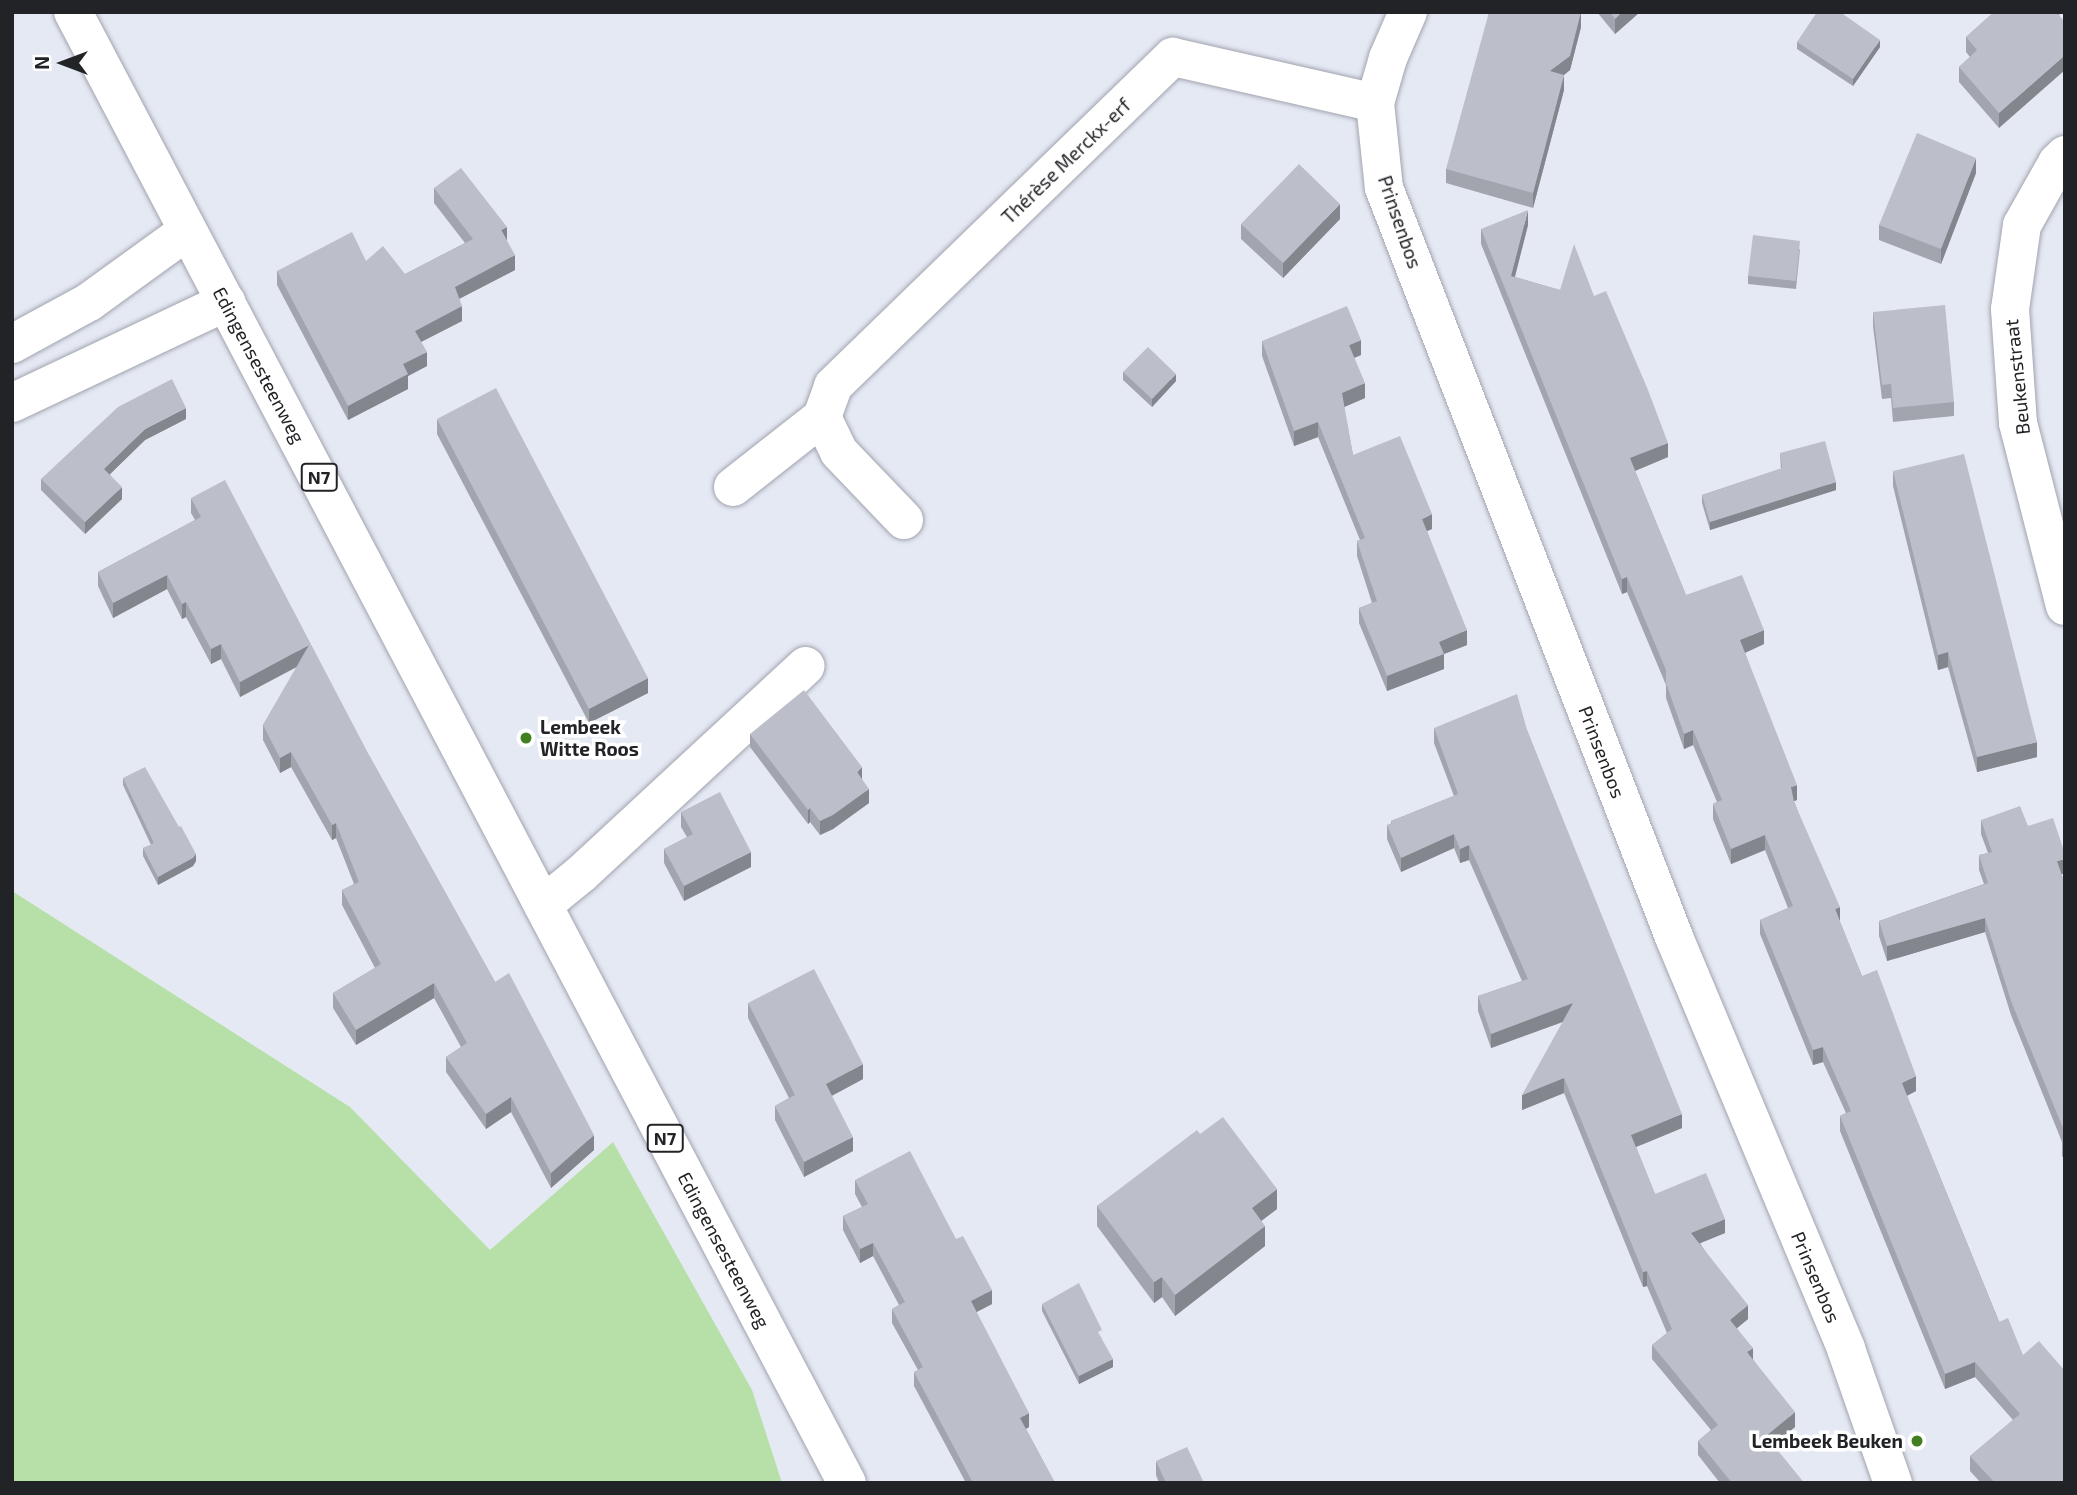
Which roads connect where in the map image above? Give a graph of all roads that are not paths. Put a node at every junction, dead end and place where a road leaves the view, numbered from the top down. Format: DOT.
graph roads {
  1 [pos="73,12"];
  2 [pos="1408,12"];
  3 [pos="1375,103"];
  4 [pos="2065,155"];
  5 [pos="187,230"];
  6 [pos="226,302"];
  7 [pos="12,344"];
  8 [pos="12,403"];
  9 [pos="822,417"];
  10 [pos="733,487"];
  11 [pos="904,520"];
  12 [pos="2065,606"];
  13 [pos="806,666"];
  14 [pos="542,905"];
  15 [pos="847,1483"];
  16 [pos="1893,1483"];
  1 -- 5 [label="main road, Edingensesteenweg / N7"];
  2 -- 3 [label="main road, Prinsenbos"];
  3 -- 9 [label="main road, Thérèse Merckx-erf"];
  3 -- 16 [label="main road, Prinsenbos"];
  4 -- 12 [label="main road, Beukenstraat"];
  5 -- 6 [label="main road, Edingensesteenweg / N7"];
  5 -- 7 [label="main road"];
  6 -- 8 [label="main road"];
  6 -- 14 [label="main road, Edingensesteenweg / N7"];
  9 -- 10 [label="main road"];
  9 -- 11 [label="main road"];
  13 -- 14 [label="main road"];
  14 -- 15 [label="main road, Edingensesteenweg / N7"];
}
